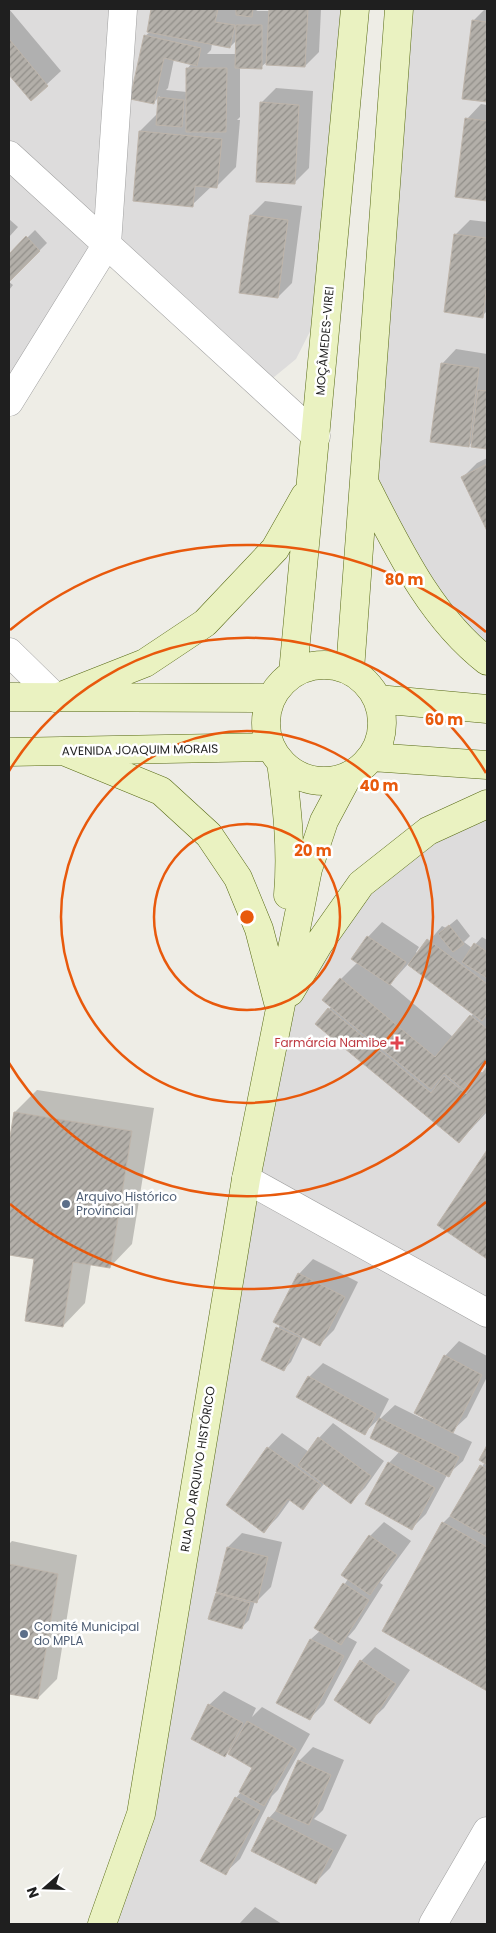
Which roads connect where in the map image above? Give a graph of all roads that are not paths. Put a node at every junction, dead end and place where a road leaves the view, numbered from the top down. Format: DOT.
graph roads {
  1 [pos="355,9"];
  2 [pos="399,9"];
  3 [pos="116,14"];
  4 [pos="9,155"];
  5 [pos="106,244"];
  6 [pos="9,402"];
  7 [pos="316,436"];
  8 [pos="364,482"];
  9 [pos="310,488"];
  10 [pos="9,652"];
  11 [pos="487,661"];
  12 [pos="350,670"];
  13 [pos="293,673"];
  14 [pos="9,698"];
  15 [pos="56,698"];
  16 [pos="271,698"];
  17 [pos="377,699"];
  18 [pos="487,710"];
  19 [pos="9,752"];
  20 [pos="66,752"];
  21 [pos="276,754"];
  22 [pos="371,757"];
  23 [pos="487,765"];
  24 [pos="348,776"];
  25 [pos="487,804"];
  26 [pos="280,1011"];
  27 [pos="246,1179"];
  28 [pos="487,1313"];
  29 [pos="487,1831"];
  30 [pos="102,1924"];
  31 [pos="433,1924"];
  1 -- 7 [label="street, MOÇÂMEDES-VIREI"];
  2 -- 8 [label="street"];
  3 -- 5 [label="street"];
  4 -- 5 [label="street"];
  5 -- 6 [label="street"];
  5 -- 7 [label="street"];
  7 -- 9 [label="street, MOÇÂMEDES-VIREI"];
  8 -- 11 [label="street"];
  8 -- 12 [label="street"];
  9 -- 13 [label="street, MOÇÂMEDES-VIREI"];
  9 -- 15 [label="street"];
  10 -- 15 [label="street"];
  12 -- 13 [label="street"];
  12 -- 17 [label="street"];
  13 -- 16 [label="street"];
  14 -- 15 [label="street"];
  15 -- 16 [label="street"];
  16 -- 21 [label="street"];
  17 -- 18 [label="street"];
  17 -- 22 [label="street"];
  19 -- 20 [label="street, AVENIDA JOAQUIM MORAIS"];
  20 -- 21 [label="street, AVENIDA JOAQUIM MORAIS"];
  20 -- 26 [label="street"];
  21 -- 24 [label="street"];
  21 -- 26 [label="street"];
  22 -- 23 [label="street"];
  22 -- 24 [label="street"];
  24 -- 26 [label="street"];
  25 -- 26 [label="street"];
  26 -- 27 [label="street, RUA DO ARQUIVO HISTÓRICO"];
  27 -- 28 [label="street"];
  27 -- 30 [label="street, RUA DO ARQUIVO HISTÓRICO"];
  29 -- 31 [label="street"];
}
